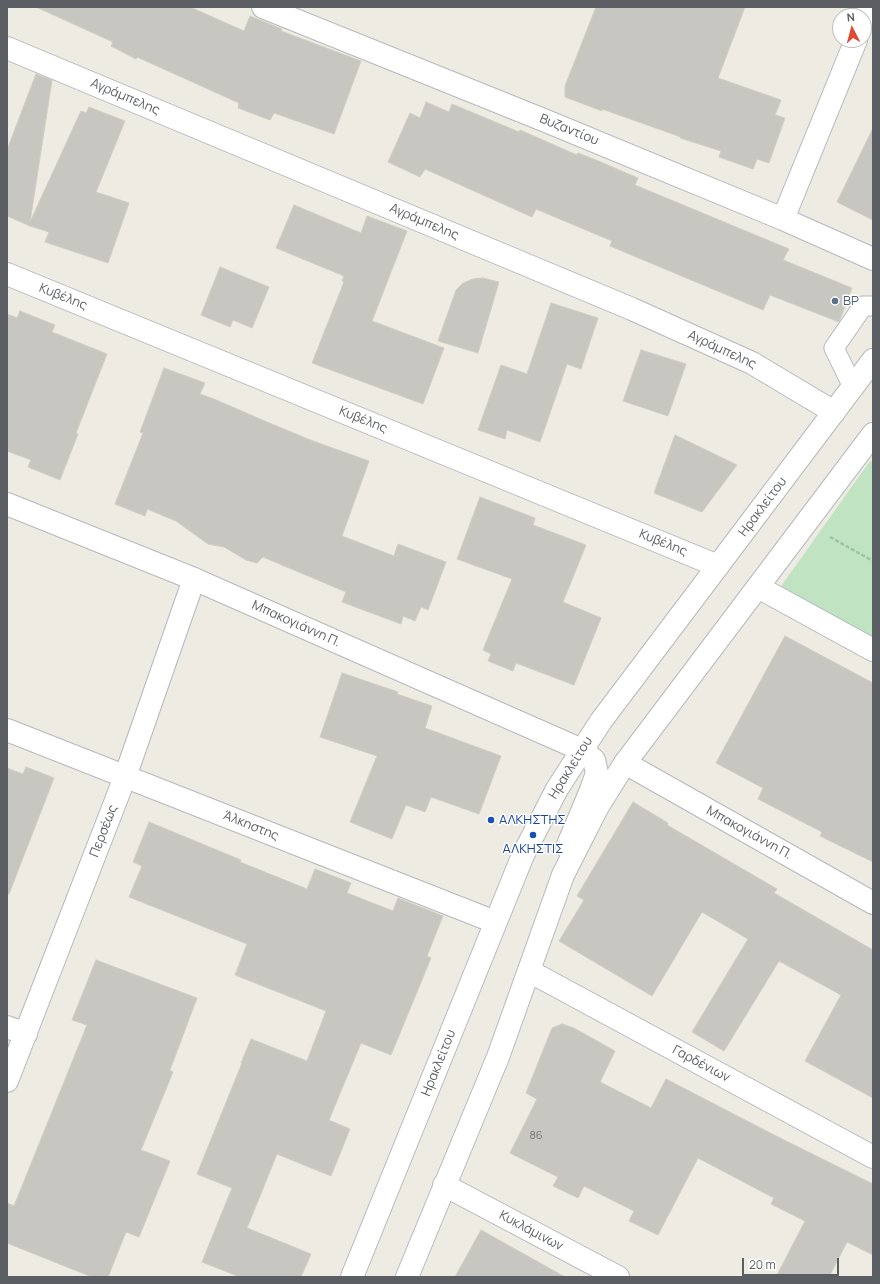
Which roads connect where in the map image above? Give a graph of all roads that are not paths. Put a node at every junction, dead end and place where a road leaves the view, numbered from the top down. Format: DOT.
graph roads {
  1 [pos="263,7"];
  2 [pos="7,48"];
  3 [pos="853,48"];
  4 [pos="782,219"];
  5 [pos="873,259"];
  6 [pos="7,274"];
  7 [pos="873,306"];
  8 [pos="873,360"];
  9 [pos="853,387"];
  10 [pos="834,412"];
  11 [pos="873,434"];
  12 [pos="7,504"];
  13 [pos="718,566"];
  14 [pos="194,579"];
  15 [pos="758,587"];
  16 [pos="873,650"];
  17 [pos="7,730"];
  18 [pos="582,750"];
  19 [pos="625,763"];
  20 [pos="125,777"];
  21 [pos="557,893"];
  22 [pos="873,903"];
  23 [pos="495,922"];
  24 [pos="529,971"];
  25 [pos="16,1030"];
  26 [pos="7,1081"];
  27 [pos="873,1156"];
  28 [pos="444,1185"];
  29 [pos="352,1277"];
  30 [pos="407,1277"];
  31 [pos="618,1277"];
  1 -- 4 [label="street, Βυζαντίου"];
  2 -- 10 [label="street, Αγράμπελης"];
  3 -- 4 [label="street"];
  4 -- 5 [label="street, Βυζαντίου"];
  6 -- 13 [label="street, Κυβέλης"];
  7 -- 9 [label="lane"];
  8 -- 9 [label="street, Ηρακλείτου"];
  9 -- 10 [label="street, Ηρακλείτου"];
  10 -- 13 [label="street, Ηρακλείτου"];
  11 -- 15 [label="street"];
  12 -- 14 [label="street, Μπακογιάννη Π."];
  13 -- 18 [label="street, Ηρακλείτου"];
  14 -- 18 [label="street, Μπακογιάννη Π."];
  14 -- 20 [label="street, Περσέως"];
  15 -- 16 [label="street"];
  15 -- 19 [label="street"];
  17 -- 20 [label="street, Άλκηστης"];
  18 -- 21 [label="street"];
  18 -- 23 [label="street, Ηρακλείτου"];
  19 -- 21 [label="street"];
  19 -- 22 [label="street, Μπακογιάννη Π."];
  20 -- 23 [label="street, Άλκηστης"];
  20 -- 25 [label="street, Περσέως"];
  21 -- 24 [label="street"];
  23 -- 29 [label="street, Ηρακλείτου"];
  24 -- 27 [label="street, Γαρδένιων"];
  24 -- 28 [label="street"];
  25 -- 26 [label="street, Περσέως"];
  28 -- 30 [label="street"];
  28 -- 31 [label="street, Κυκλάμινων"];
}
